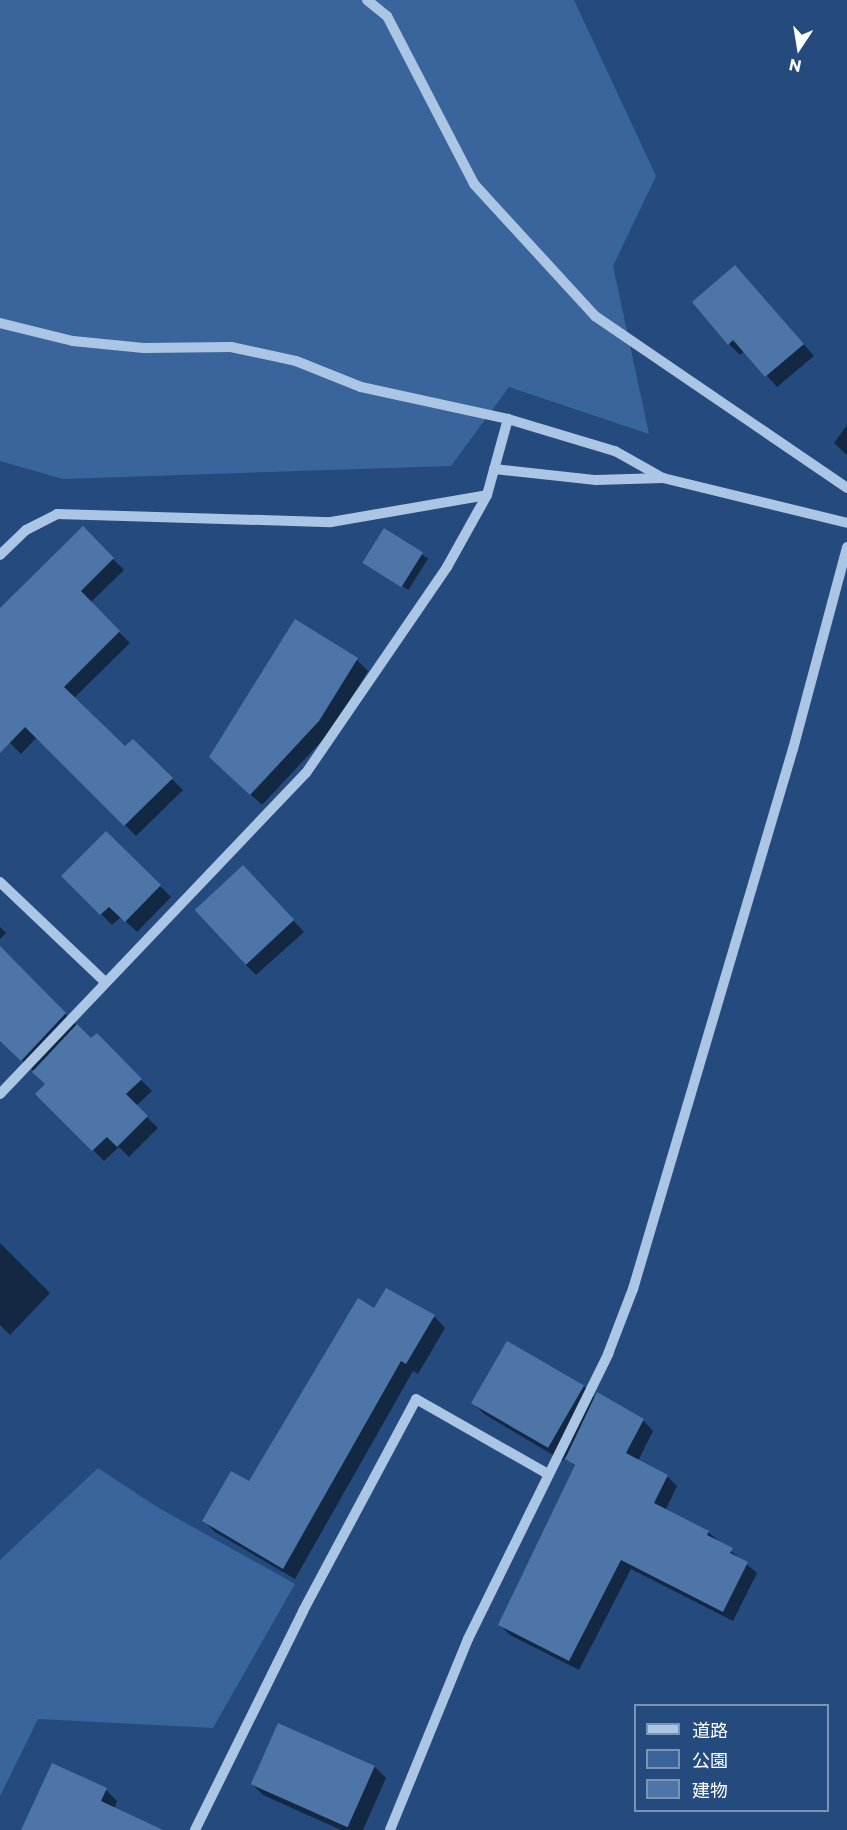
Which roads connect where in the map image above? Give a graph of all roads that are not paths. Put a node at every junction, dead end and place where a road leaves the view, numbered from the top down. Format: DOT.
graph roads {
  1 [pos="367,0"];
  2 [pos="0,322"];
  3 [pos="508,419"];
  4 [pos="494,468"];
  5 [pos="663,478"];
  6 [pos="847,488"];
  7 [pos="487,495"];
  8 [pos="847,523"];
  9 [pos="847,548"];
  10 [pos="0,555"];
  11 [pos="0,882"];
  12 [pos="105,982"];
  13 [pos="0,1094"];
  14 [pos="548,1474"];
  15 [pos="195,1830"];
  16 [pos="390,1830"];
  1 -- 6 [label="street"];
  2 -- 3 [label="street"];
  3 -- 4 [label="street"];
  3 -- 5 [label="street"];
  4 -- 5 [label="street"];
  4 -- 7 [label="street"];
  5 -- 8 [label="street"];
  7 -- 10 [label="street"];
  7 -- 12 [label="street"];
  9 -- 14 [label="street"];
  11 -- 12 [label="street"];
  12 -- 13 [label="street"];
  14 -- 15 [label="street"];
  14 -- 16 [label="street"];
}
